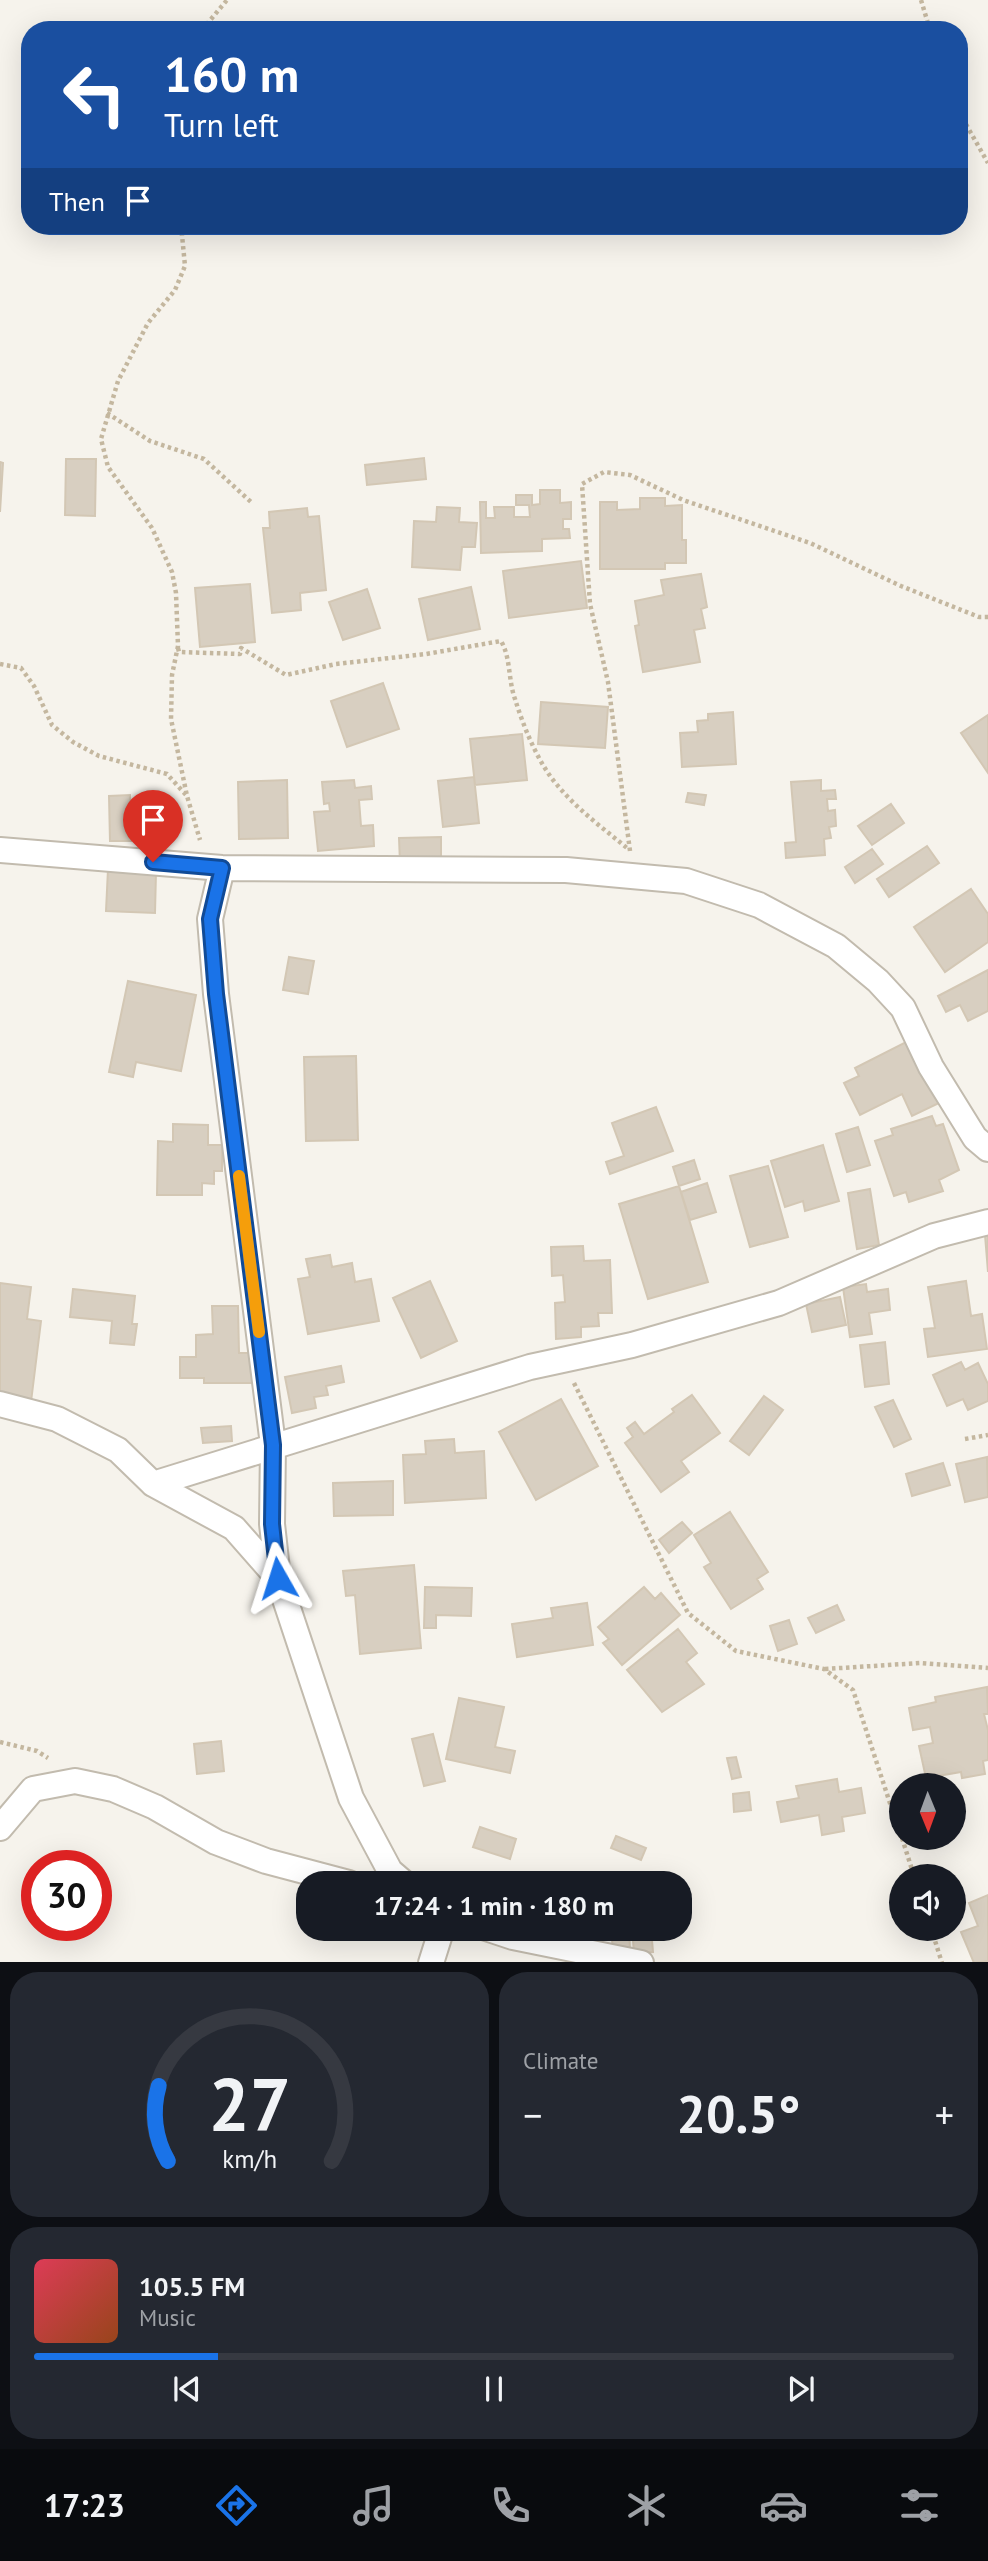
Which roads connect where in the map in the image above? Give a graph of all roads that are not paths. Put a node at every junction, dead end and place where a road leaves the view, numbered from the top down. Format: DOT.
graph roads {
  1 [pos="0,850"];
  2 [pos="222,868"];
  3 [pos="988,1149"];
  4 [pos="988,1223"];
  5 [pos="0,1404"];
  6 [pos="273,1445"];
  7 [pos="153,1484"];
  8 [pos="278,1578"];
  9 [pos="0,1828"];
  10 [pos="304,1871"];
  11 [pos="390,1871"];
  12 [pos="438,1941"];
  13 [pos="533,1941"];
  14 [pos="431,1962"];
  15 [pos="641,1962"];
  1 -- 2 [label="street"];
  2 -- 3 [label="street"];
  2 -- 6 [label="street"];
  4 -- 6 [label="street"];
  5 -- 7 [label="street"];
  6 -- 7 [label="street"];
  6 -- 8 [label="street"];
  7 -- 8 [label="street"];
  8 -- 11 [label="street"];
  9 -- 10 [label="street"];
  12 -- 14 [label="street"];
  13 -- 15 [label="street"];
}
